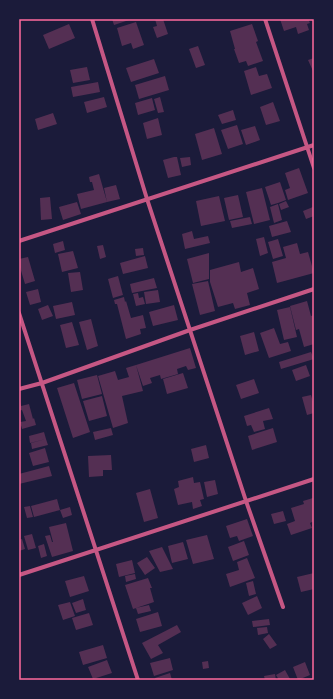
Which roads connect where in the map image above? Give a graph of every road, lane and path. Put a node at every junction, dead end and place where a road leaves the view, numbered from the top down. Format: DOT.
graph roads {
  1 [pos="92,19"];
  2 [pos="265,19"];
  3 [pos="314,145"];
  4 [pos="307,147"];
  5 [pos="314,168"];
  6 [pos="147,199"];
  7 [pos="19,241"];
  8 [pos="314,289"];
  9 [pos="19,313"];
  10 [pos="190,330"];
  11 [pos="42,383"];
  12 [pos="19,389"];
  13 [pos="314,479"];
  14 [pos="246,501"];
  15 [pos="96,550"];
  16 [pos="19,575"];
  17 [pos="283,607"];
  18 [pos="138,680"];
  1 -- 6 [label="street"];
  2 -- 4 [label="street"];
  3 -- 4 [label="street"];
  4 -- 5 [label="street"];
  4 -- 6 [label="street"];
  6 -- 7 [label="street"];
  6 -- 10 [label="street"];
  8 -- 10 [label="street"];
  9 -- 11 [label="street"];
  10 -- 11 [label="street"];
  10 -- 14 [label="street"];
  11 -- 12 [label="street"];
  11 -- 15 [label="street"];
  13 -- 14 [label="street"];
  14 -- 15 [label="street"];
  14 -- 17 [label="street"];
  15 -- 16 [label="street"];
  15 -- 18 [label="street"];
}
